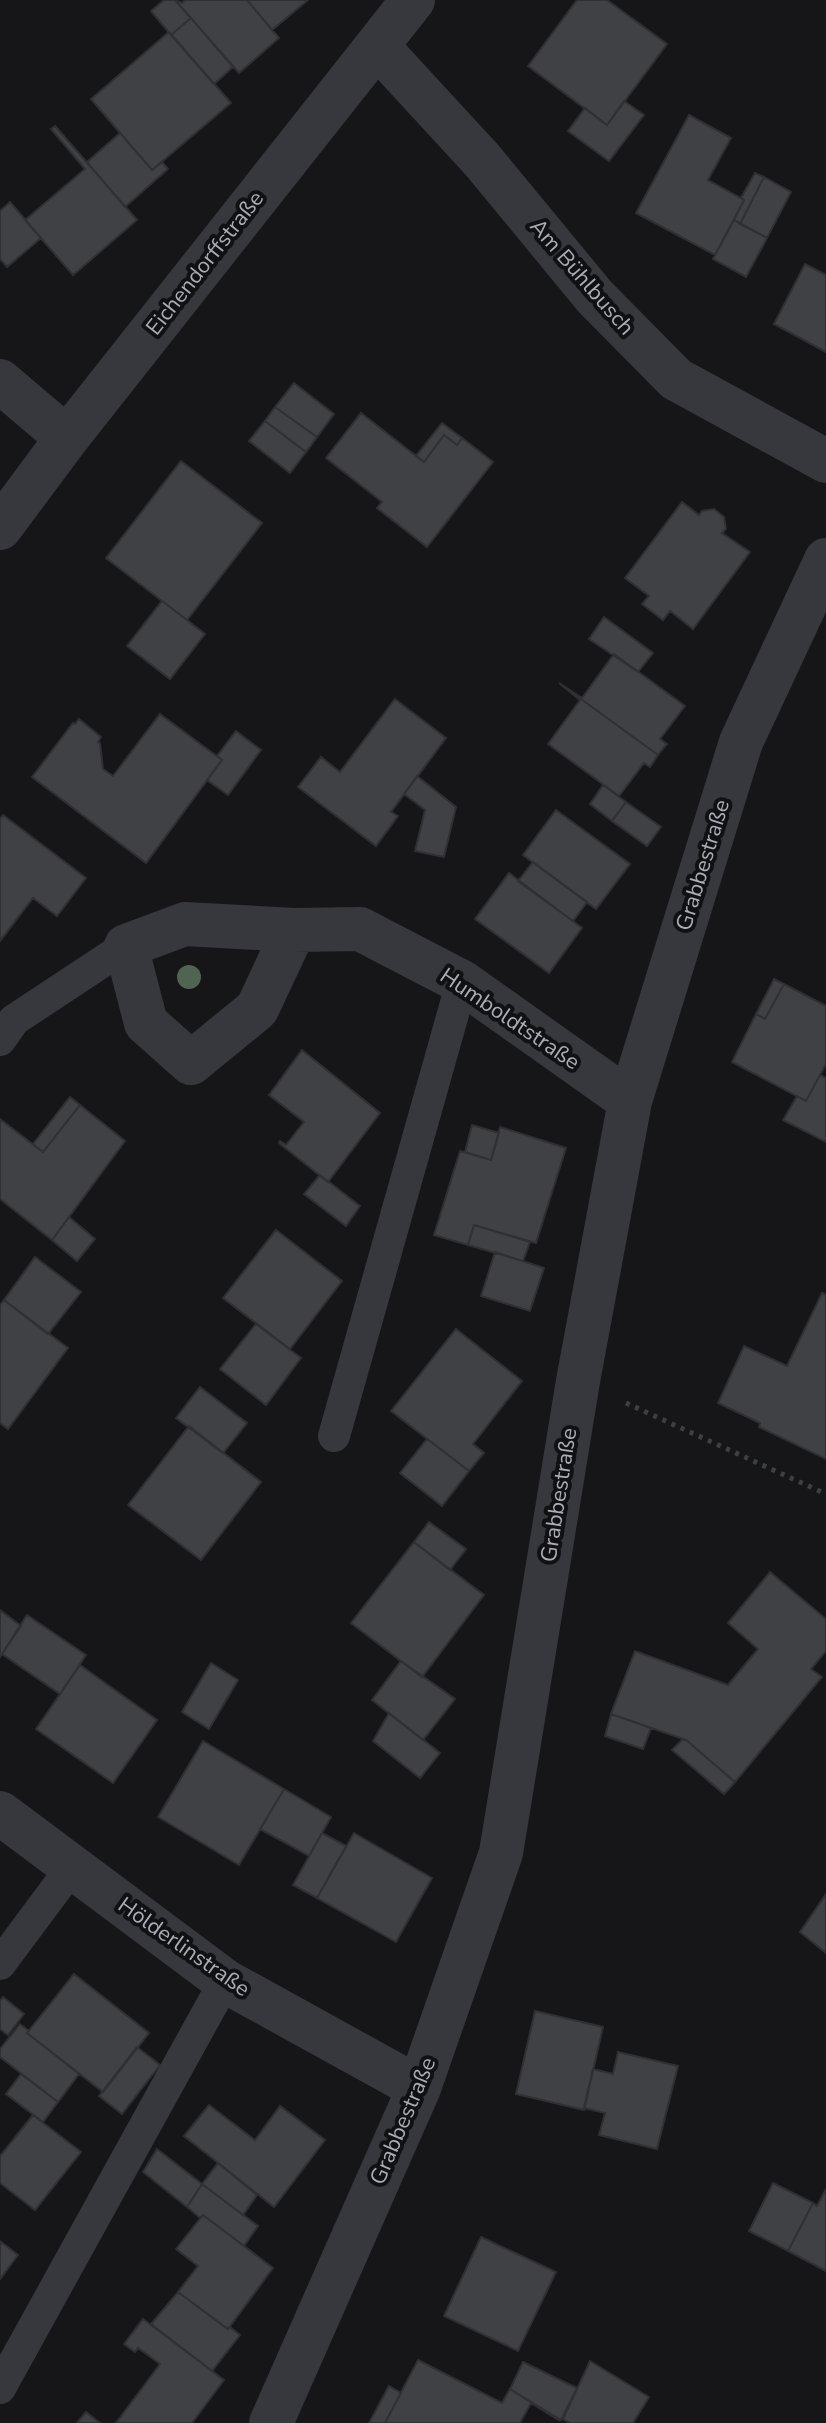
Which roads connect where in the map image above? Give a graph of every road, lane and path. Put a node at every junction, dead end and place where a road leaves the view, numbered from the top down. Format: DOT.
graph roads {
  1 [pos="413,0"];
  2 [pos="377,46"];
  3 [pos="0,381"];
  4 [pos="67,438"];
  5 [pos="826,461"];
  6 [pos="0,528"];
  7 [pos="826,560"];
  8 [pos="294,930"];
  9 [pos="126,946"];
  10 [pos="462,982"];
  11 [pos="0,1040"];
  12 [pos="630,1101"];
  13 [pos="578,1381"];
  14 [pos="334,1436"];
  15 [pos="826,1494"];
  16 [pos="0,1813"];
  17 [pos="73,1866"];
  18 [pos="0,1964"];
  19 [pos="225,1981"];
  20 [pos="419,2088"];
  21 [pos="0,2388"];
  22 [pos="271,2423"];
  1 -- 2 [label="street, Eichendorffstraße"];
  2 -- 4 [label="street, Eichendorffstraße"];
  2 -- 5 [label="street, Am Bühlbusch"];
  3 -- 4 [label="street"];
  4 -- 6 [label="street, Eichendorffstraße"];
  7 -- 12 [label="street, Grabbestraße"];
  8 -- 9 [label="street, Humboldtstraße"];
  8 -- 9 [label="street"];
  8 -- 10 [label="street, Humboldtstraße"];
  9 -- 11 [label="lane, Humboldtstraße"];
  10 -- 12 [label="street, Humboldtstraße"];
  10 -- 14 [label="lane"];
  12 -- 13 [label="street, Grabbestraße"];
  13 -- 15 [label="path"];
  13 -- 20 [label="street, Grabbestraße"];
  16 -- 17 [label="street, Hölderlinstraße"];
  17 -- 18 [label="lane"];
  17 -- 19 [label="street, Hölderlinstraße"];
  19 -- 20 [label="street, Hölderlinstraße"];
  19 -- 21 [label="lane"];
  20 -- 22 [label="street, Grabbestraße"];
}
